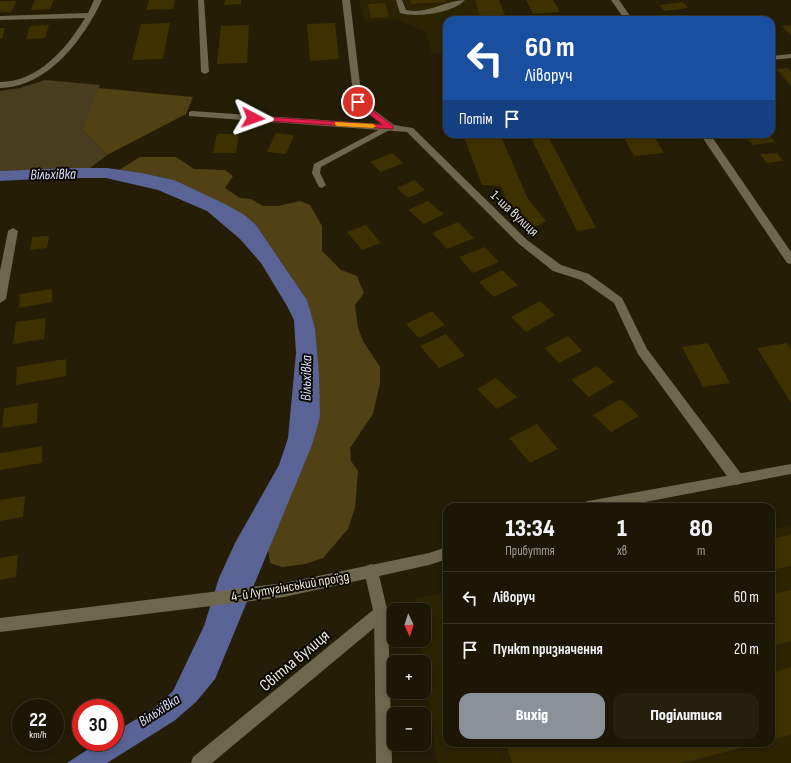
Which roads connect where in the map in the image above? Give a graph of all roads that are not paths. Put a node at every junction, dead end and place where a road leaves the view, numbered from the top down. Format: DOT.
graph roads {
  1 [pos="98,0"];
  2 [pos="201,0"];
  3 [pos="346,0"];
  4 [pos="399,0"];
  5 [pos="462,0"];
  6 [pos="615,0"];
  7 [pos="92,15"];
  8 [pos="625,16"];
  9 [pos="0,18"];
  10 [pos="791,56"];
  11 [pos="775,58"];
  12 [pos="205,72"];
  13 [pos="0,85"];
  14 [pos="192,114"];
  15 [pos="391,128"];
  16 [pos="708,138"];
  17 [pos="322,185"];
  18 [pos="13,231"];
  19 [pos="787,248"];
  20 [pos="791,260"];
  21 [pos="0,299"];
  22 [pos="791,468"];
  23 [pos="737,479"];
  24 [pos="609,503"];
  25 [pos="443,554"];
  26 [pos="371,571"];
  27 [pos="381,613"];
  28 [pos="0,625"];
  29 [pos="199,763"];
  30 [pos="384,763"];
  1 -- 7 [label="street"];
  2 -- 12 [label="lane"];
  3 -- 15 [label="street"];
  4 -- 5 [label="lane"];
  6 -- 8 [label="street"];
  7 -- 9 [label="street"];
  7 -- 13 [label="street"];
  10 -- 11 [label="street"];
  14 -- 15 [label="street, 1-ша вулиця"];
  15 -- 17 [label="lane"];
  15 -- 23 [label="street, 1-ша вулиця"];
  16 -- 19 [label="street"];
  18 -- 21 [label="street"];
  19 -- 20 [label="street"];
  22 -- 23 [label="street"];
  23 -- 24 [label="street"];
  25 -- 26 [label="street, 4-й Лутугінський проїзд"];
  26 -- 27 [label="street"];
  26 -- 28 [label="street, 4-й Лутугінський проїзд"];
  27 -- 29 [label="street, Світла вулиця"];
  27 -- 30 [label="lane"];
}
